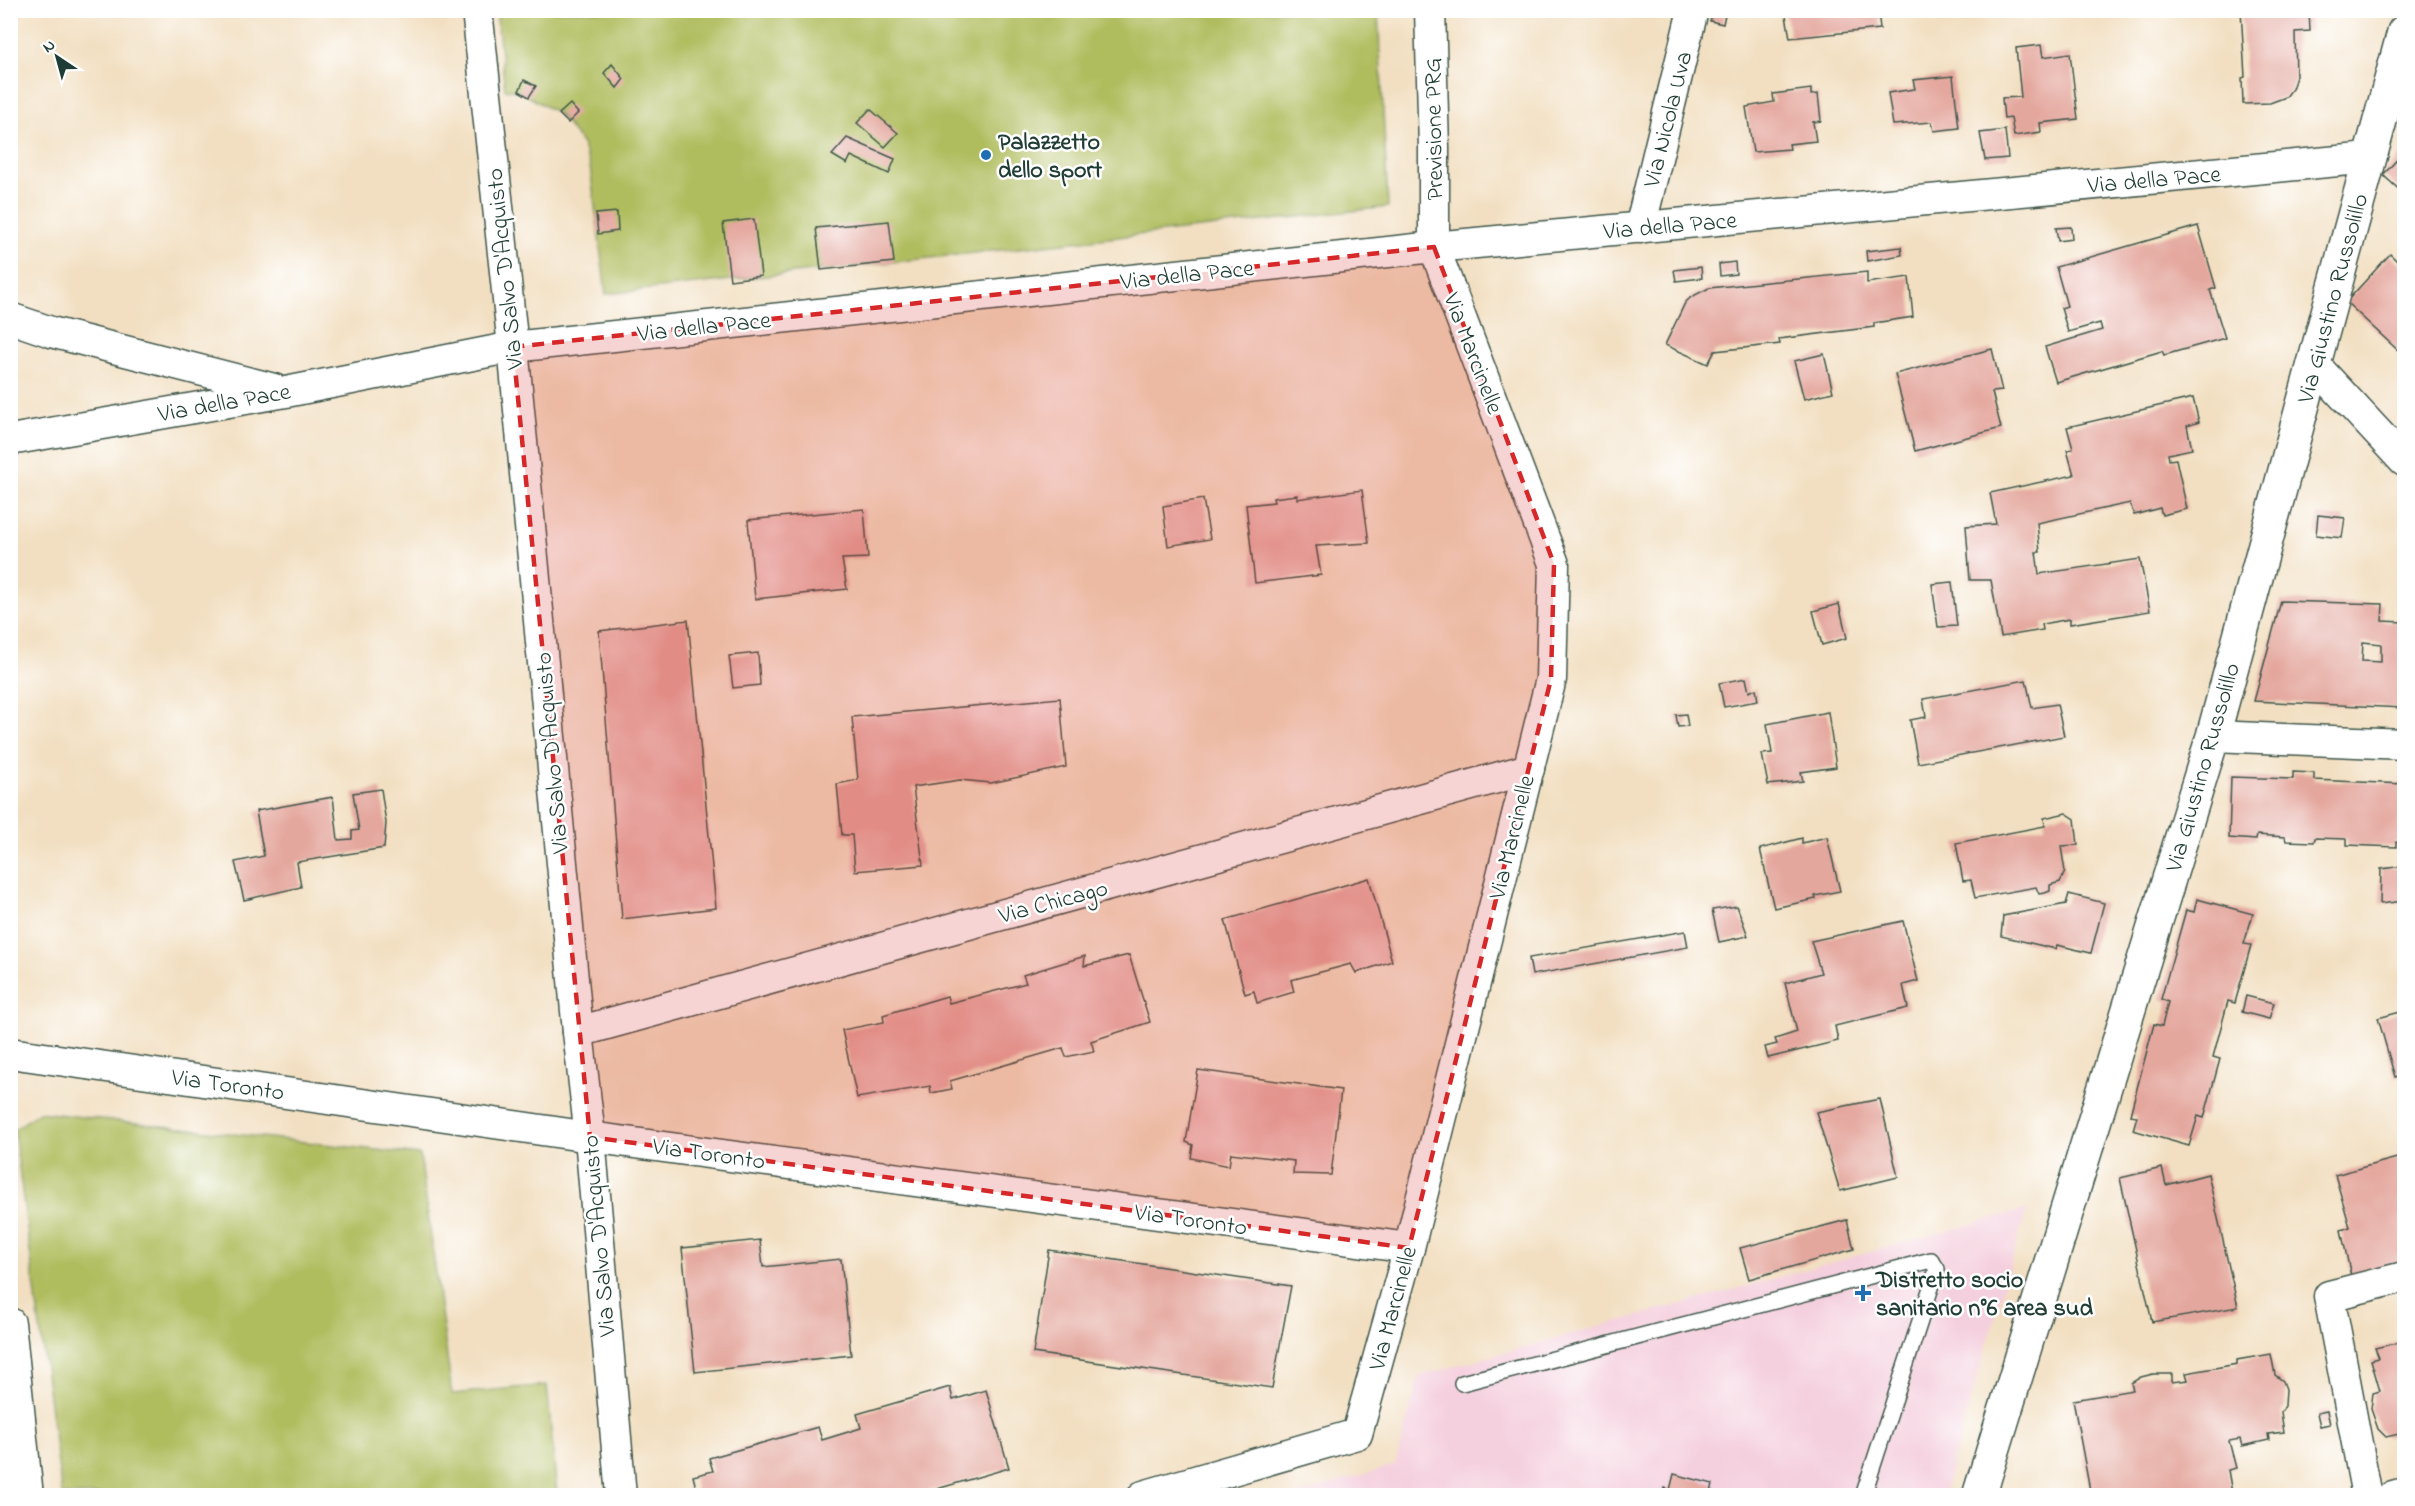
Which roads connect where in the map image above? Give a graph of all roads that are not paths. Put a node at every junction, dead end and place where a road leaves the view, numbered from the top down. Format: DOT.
graph roads {
  1 [pos="477,10"];
  2 [pos="1430,10"];
  3 [pos="1693,10"];
  4 [pos="2404,40"];
  5 [pos="2370,158"];
  6 [pos="1640,228"];
  7 [pos="1434,247"];
  8 [pos="10,318"];
  9 [pos="513,347"];
  10 [pos="2314,364"];
  11 [pos="286,392"];
  12 [pos="10,440"];
  13 [pos="2404,461"];
  14 [pos="2213,736"];
  15 [pos="2404,744"];
  16 [pos="1529,769"];
  17 [pos="578,1032"];
  18 [pos="10,1053"];
  19 [pos="590,1137"];
  20 [pos="1409,1248"];
  21 [pos="2404,1277"];
  22 [pos="10,1323"];
  23 [pos="1462,1383"];
  24 [pos="2404,1493"];
  25 [pos="28,1496"];
  26 [pos="621,1496"];
  27 [pos="1143,1496"];
  28 [pos="1863,1496"];
  29 [pos="1978,1496"];
  30 [pos="2367,1496"];
  31 [pos="2393,1496"];
  1 -- 9 [label="street, Via Salvo D'Acquisto"];
  2 -- 7 [label="street, Previsione PRG"];
  3 -- 6 [label="street, Via Nicola Uva"];
  4 -- 5 [label="street, Via Giustino Russolillo"];
  5 -- 6 [label="street, Via della Pace"];
  5 -- 10 [label="street, Via Giustino Russolillo"];
  6 -- 7 [label="street, Via della Pace"];
  7 -- 9 [label="street, Via della Pace"];
  7 -- 16 [label="street, Via Marcinelle"];
  8 -- 11 [label="street"];
  9 -- 11 [label="street, Via della Pace"];
  9 -- 17 [label="street, Via Salvo D'Acquisto"];
  10 -- 13 [label="street"];
  10 -- 14 [label="street, Via Giustino Russolillo"];
  11 -- 12 [label="street, Via della Pace"];
  14 -- 15 [label="street"];
  14 -- 29 [label="street, Via Giustino Russolillo"];
  16 -- 17 [label="street, Via Chicago"];
  16 -- 20 [label="street, Via Marcinelle"];
  17 -- 19 [label="street, Via Salvo D'Acquisto"];
  18 -- 19 [label="street, Via Toronto"];
  19 -- 20 [label="street, Via Toronto"];
  19 -- 26 [label="street, Via Salvo D'Acquisto"];
  20 -- 27 [label="street, Via Marcinelle"];
  21 -- 30 [label="street"];
  22 -- 25 [label="street"];
  23 -- 28 [label="lane"];
  24 -- 31 [label="street"];
}
